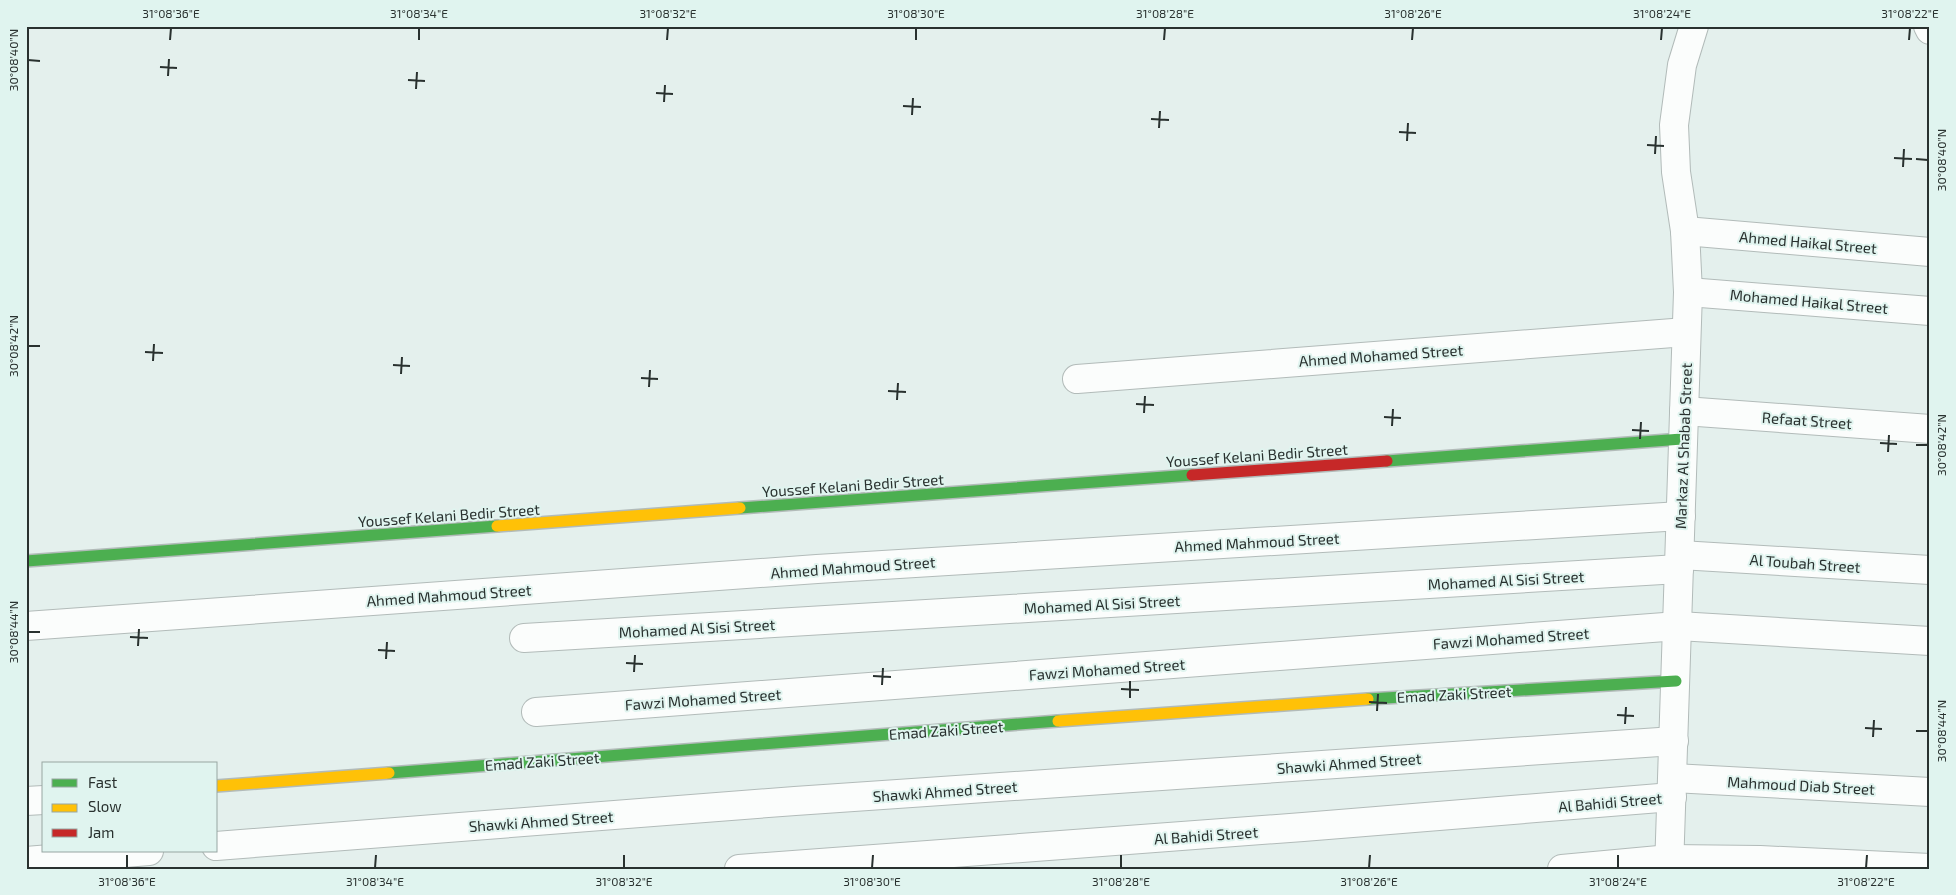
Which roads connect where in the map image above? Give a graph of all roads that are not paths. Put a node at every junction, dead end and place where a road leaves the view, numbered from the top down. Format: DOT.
graph roads {
  1 [pos="1694,26"];
  2 [pos="1928,26"];
  3 [pos="1930,30"];
  4 [pos="1685,232"];
  5 [pos="1930,252"];
  6 [pos="1688,292"];
  7 [pos="1930,311"];
  8 [pos="1686,332"];
  9 [pos="1076,379"];
  10 [pos="1684,411"];
  11 [pos="1930,429"];
  12 [pos="1682,439"];
  13 [pos="1681,516"];
  14 [pos="26,561"];
  15 [pos="1679,562"];
  16 [pos="1930,570"];
  17 [pos="26,626"];
  18 [pos="1678,626"];
  19 [pos="524,638"];
  20 [pos="1930,641"];
  21 [pos="1676,681"];
  22 [pos="536,712"];
  23 [pos="1674,741"];
  24 [pos="218,786"];
  25 [pos="1673,787"];
  26 [pos="1930,792"];
  27 [pos="42,800"];
  28 [pos="26,801"];
  29 [pos="218,846"];
  30 [pos="137,852"];
  31 [pos="26,861"];
  32 [pos="1670,864"];
  33 [pos="1930,868"];
  34 [pos="739,869"];
  35 [pos="1562,869"];
  1 -- 4 [label="street, Markaz Al Shabab Street"];
  2 -- 3 [label="street"];
  4 -- 5 [label="street, Ahmed Haikal Street"];
  4 -- 6 [label="street, Markaz Al Shabab Street"];
  6 -- 7 [label="street, Mohamed Haikal Street"];
  6 -- 8 [label="street, Markaz Al Shabab Street"];
  8 -- 9 [label="street, Ahmed Mohamed Street"];
  8 -- 10 [label="street, Markaz Al Shabab Street"];
  10 -- 11 [label="street, Refaat Street"];
  10 -- 12 [label="street, Markaz Al Shabab Street"];
  12 -- 13 [label="street, Markaz Al Shabab Street"];
  12 -- 14 [label="street, Youssef Kelani Bedir Street"];
  13 -- 15 [label="street, Markaz Al Shabab Street"];
  13 -- 17 [label="street, Ahmed Mahmoud Street"];
  15 -- 16 [label="street, Al Toubah Street"];
  15 -- 18 [label="street, Markaz Al Shabab Street"];
  15 -- 19 [label="street, Mohamed Al Sisi Street"];
  18 -- 20 [label="street, Fawzi Mohamed Street"];
  18 -- 21 [label="street, Markaz Al Shabab Street"];
  18 -- 22 [label="street, Fawzi Mohamed Street"];
  21 -- 23 [label="street, Markaz Al Shabab Street"];
  21 -- 24 [label="street, Emad Zaki Street"];
  23 -- 25 [label="street, Markaz Al Shabab Street"];
  23 -- 29 [label="street, Shawki Ahmed Street"];
  25 -- 26 [label="street, Mahmoud Diab Street"];
  25 -- 32 [label="street, Markaz Al Shabab Street"];
  25 -- 34 [label="street, Al Bahidi Street"];
  27 -- 28 [label="street"];
  30 -- 31 [label="street"];
  32 -- 33 [label="street"];
  32 -- 35 [label="street"];
}
